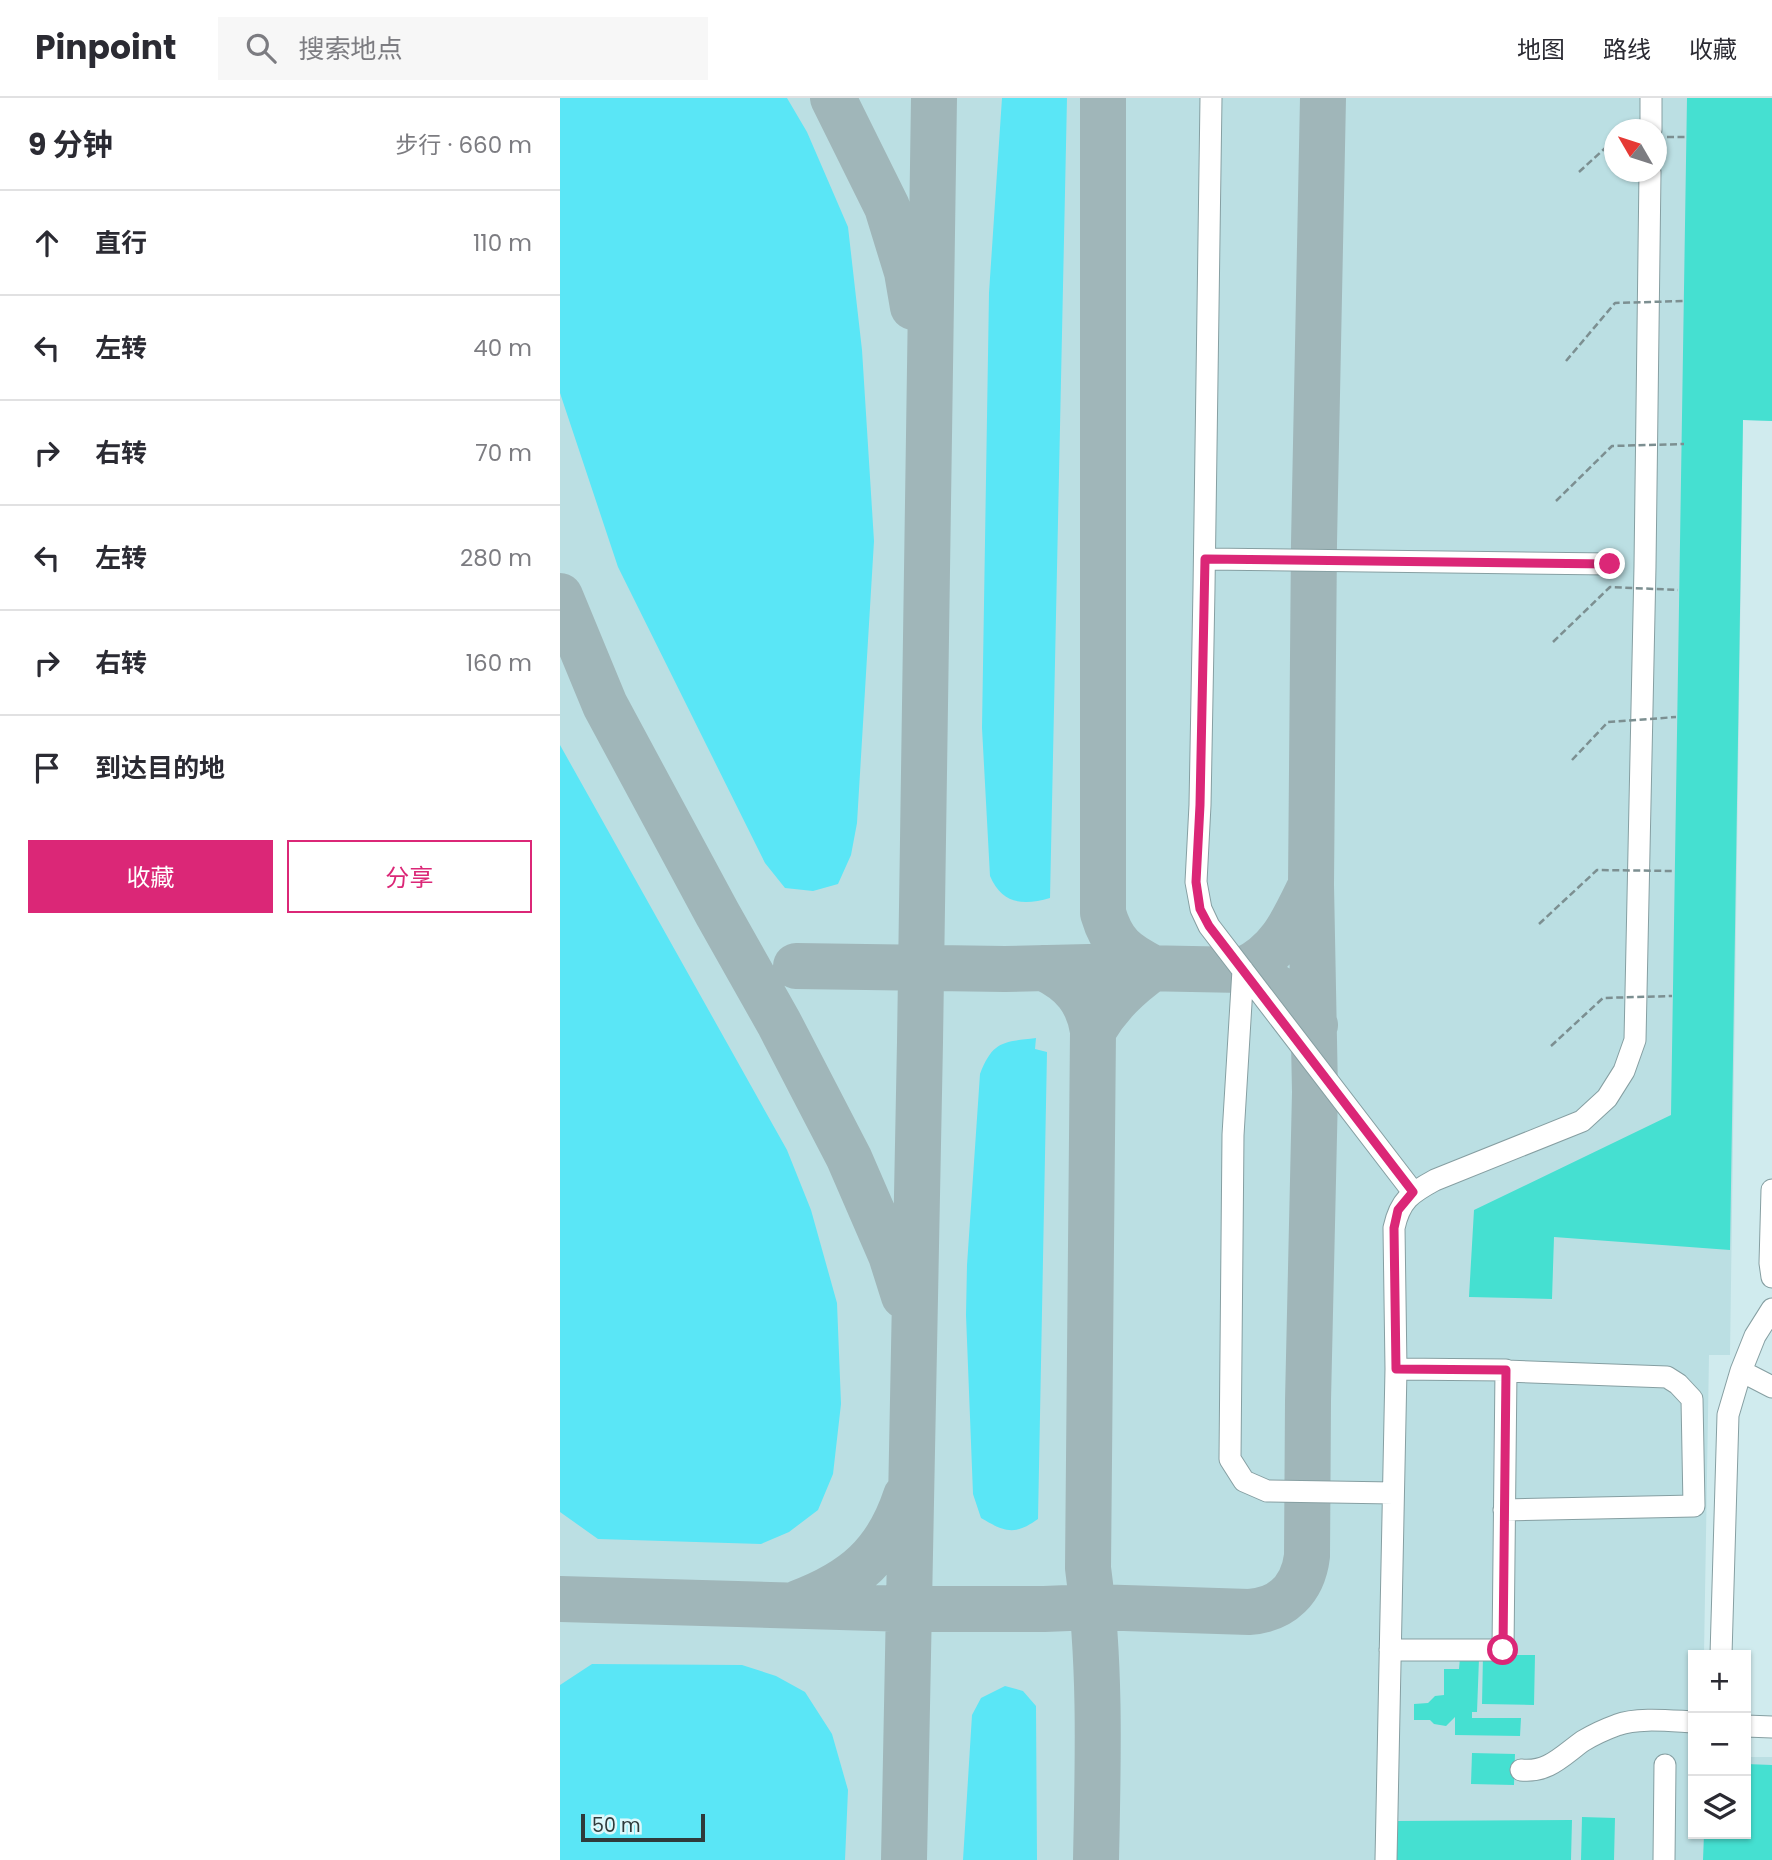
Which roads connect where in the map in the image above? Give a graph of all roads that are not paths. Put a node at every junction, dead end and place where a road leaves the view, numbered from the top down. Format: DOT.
graph roads {
  1 [pos="1211,98"];
  2 [pos="1651,98"];
  3 [pos="1651,119"];
  4 [pos="1650,182"];
  5 [pos="1205,559"];
  6 [pos="1610,564"];
  7 [pos="1243,970"];
  8 [pos="1772,1190"];
  9 [pos="1413,1192"];
  10 [pos="1772,1277"];
  11 [pos="1772,1309"];
  12 [pos="1396,1369"];
  13 [pos="1506,1371"];
  14 [pos="1741,1371"];
  15 [pos="1772,1387"];
  16 [pos="1394,1493"];
  17 [pos="1504,1510"];
  18 [pos="1390,1650"];
  19 [pos="1721,1650"];
  20 [pos="1688,1722"];
  21 [pos="1751,1726"];
  22 [pos="1772,1727"];
  23 [pos="1665,1765"];
  24 [pos="1521,1770"];
  25 [pos="1386,1860"];
  26 [pos="1664,1860"];
  1 -- 5 [label="street"];
  2 -- 3 [label="street"];
  4 -- 9 [label="street"];
  5 -- 6 [label="street"];
  5 -- 7 [label="street"];
  7 -- 9 [label="street"];
  7 -- 16 [label="street"];
  8 -- 10 [label="street"];
  9 -- 12 [label="street"];
  11 -- 14 [label="street"];
  12 -- 13 [label="street"];
  12 -- 16 [label="street"];
  13 -- 17 [label="street"];
  13 -- 17 [label="street"];
  14 -- 15 [label="street"];
  14 -- 19 [label="street"];
  16 -- 18 [label="street"];
  17 -- 18 [label="street"];
  18 -- 25 [label="street"];
  20 -- 24 [label="street"];
  21 -- 22 [label="street"];
  23 -- 26 [label="street"];
}
